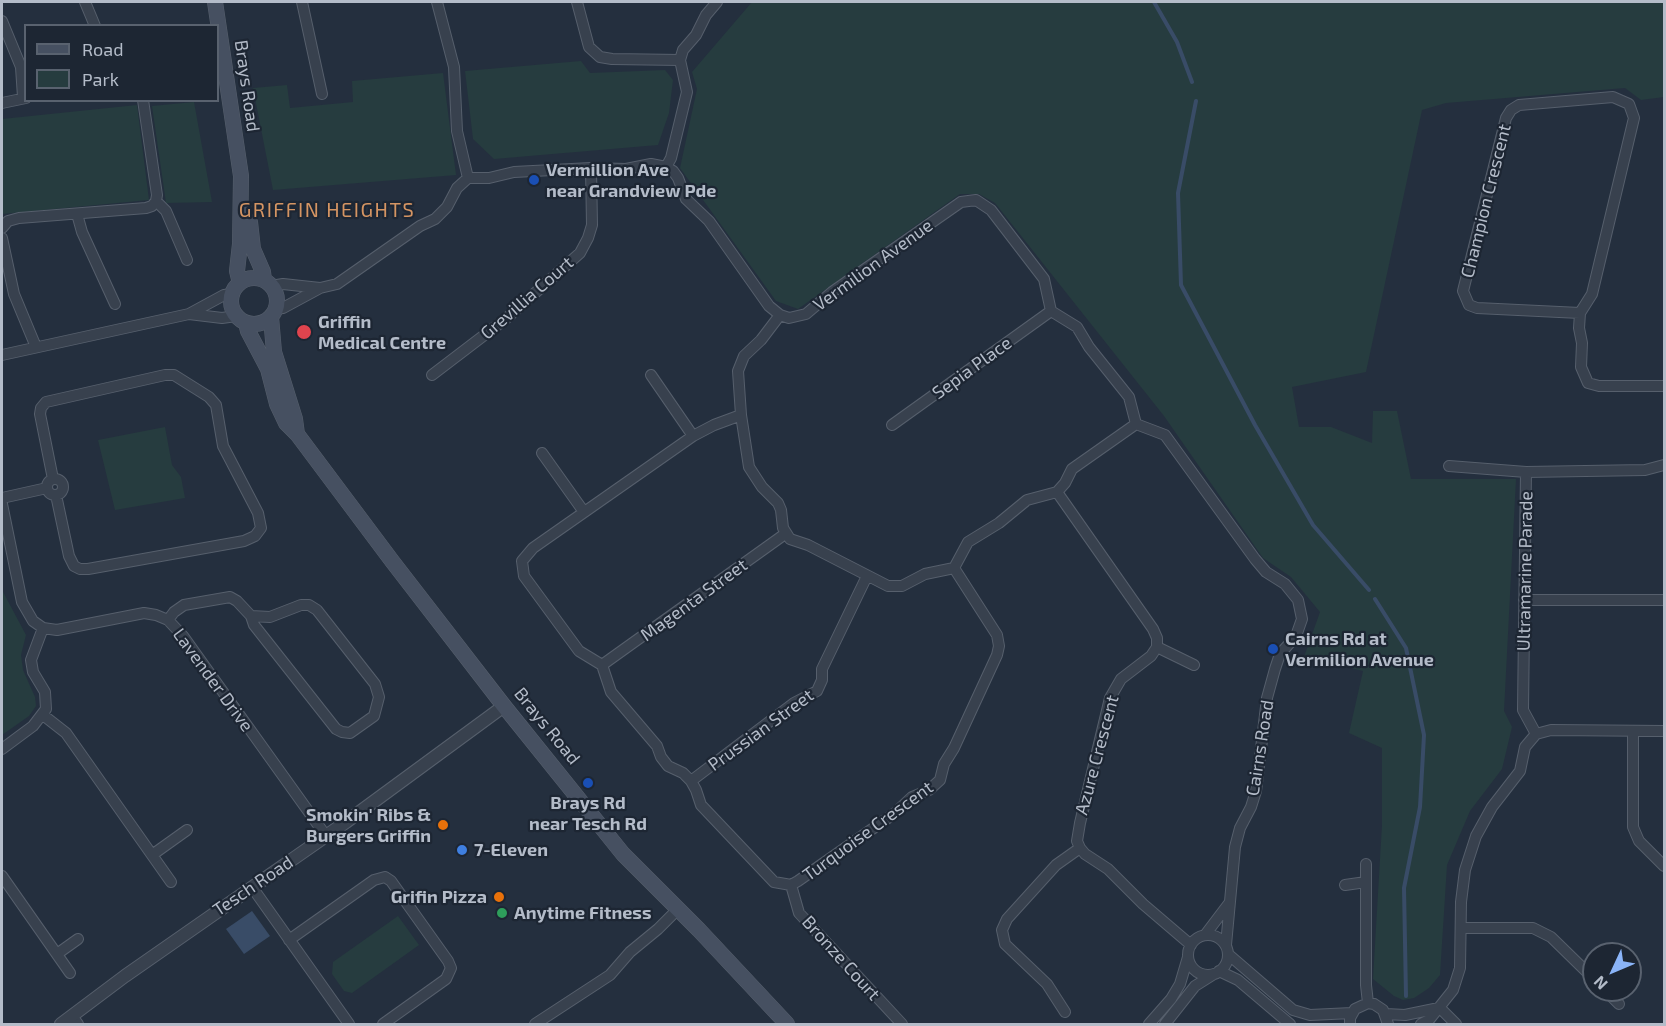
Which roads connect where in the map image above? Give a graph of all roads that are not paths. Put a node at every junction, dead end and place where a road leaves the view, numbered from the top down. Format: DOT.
graph roads {
  1 [pos="85,2"];
  2 [pos="215,2"];
  3 [pos="302,2"];
  4 [pos="436,2"];
  5 [pos="577,2"];
  6 [pos="717,2"];
  7 [pos="2,21"];
  8 [pos="94,24"];
  9 [pos="218,24"];
  10 [pos="219,29"];
  11 [pos="680,60"];
  12 [pos="24,90"];
  13 [pos="322,94"];
  14 [pos="24,98"];
  15 [pos="143,102"];
  16 [pos="2,103"];
  17 [pos="666,167"];
  18 [pos="591,168"];
  19 [pos="241,176"];
  20 [pos="468,178"];
  21 [pos="156,201"];
  22 [pos="77,214"];
  23 [pos="2,228"];
  24 [pos="2,238"];
  25 [pos="187,260"];
  26 [pos="267,283"];
  27 [pos="236,288"];
  28 [pos="320,288"];
  29 [pos="115,304"];
  30 [pos="1051,311"];
  31 [pos="273,313"];
  32 [pos="1580,313"];
  33 [pos="189,314"];
  34 [pos="780,315"];
  35 [pos="241,319"];
  36 [pos="36,347"];
  37 [pos="2,354"];
  38 [pos="432,375"];
  39 [pos="651,375"];
  40 [pos="1665,386"];
  41 [pos="741,415"];
  42 [pos="1136,424"];
  43 [pos="892,425"];
  44 [pos="297,434"];
  45 [pos="693,436"];
  46 [pos="542,453"];
  47 [pos="1665,465"];
  48 [pos="1449,466"];
  49 [pos="1526,472"];
  50 [pos="52,488"];
  51 [pos="1057,492"];
  52 [pos="2,498"];
  53 [pos="2,504"];
  54 [pos="584,512"];
  55 [pos="785,534"];
  56 [pos="7,554"];
  57 [pos="954,568"];
  58 [pos="867,576"];
  59 [pos="1524,600"];
  60 [pos="1665,600"];
  61 [pos="251,616"];
  62 [pos="270,617"];
  63 [pos="168,621"];
  64 [pos="43,628"];
  65 [pos="265,639"];
  66 [pos="1157,647"];
  67 [pos="1194,664"];
  68 [pos="602,665"];
  69 [pos="504,706"];
  70 [pos="43,715"];
  71 [pos="1633,731"];
  72 [pos="1665,731"];
  73 [pos="1536,734"];
  74 [pos="2,749"];
  75 [pos="691,781"];
  76 [pos="187,830"];
  77 [pos="326,836"];
  78 [pos="1080,849"];
  79 [pos="152,855"];
  80 [pos="1366,864"];
  81 [pos="1665,866"];
  82 [pos="2,876"];
  83 [pos="171,882"];
  84 [pos="1366,882"];
  85 [pos="791,885"];
  86 [pos="1345,885"];
  87 [pos="252,887"];
  88 [pos="1231,902"];
  89 [pos="678,909"];
  90 [pos="1461,928"];
  91 [pos="1205,935"];
  92 [pos="78,939"];
  93 [pos="289,940"];
  94 [pos="1191,945"];
  95 [pos="1227,949"];
  96 [pos="57,954"];
  97 [pos="1188,957"];
  98 [pos="1582,967"];
  99 [pos="70,973"];
  100 [pos="1217,973"];
  101 [pos="1368,1003"];
  102 [pos="1440,1008"];
  103 [pos="1065,1012"];
  104 [pos="1351,1019"];
  105 [pos="1387,1019"];
  106 [pos="75,1020"];
  107 [pos="552,1020"];
  108 [pos="61,1024"];
  109 [pos="349,1024"];
  110 [pos="382,1024"];
  111 [pos="535,1024"];
  112 [pos="787,1024"];
  113 [pos="902,1024"];
  114 [pos="1149,1024"];
  115 [pos="1165,1024"];
  116 [pos="1290,1024"];
  117 [pos="1421,1024"];
  118 [pos="1456,1024"];
  1 -- 8 [label="street"];
  2 -- 9 [label="main road, Brays Road"];
  3 -- 13 [label="street"];
  4 -- 20 [label="street"];
  5 -- 11 [label="street"];
  6 -- 11 [label="street"];
  7 -- 12 [label="street"];
  10 -- 19 [label="main road, Brays Road"];
  11 -- 17 [label="street"];
  14 -- 16 [label="street"];
  15 -- 21 [label="street"];
  17 -- 18 [label="street"];
  17 -- 34 [label="street"];
  18 -- 20 [label="street"];
  18 -- 38 [label="street, Grevillia Court"];
  19 -- 26 [label="main road, Brays Road"];
  19 -- 27 [label="main road, Brays Road"];
  20 -- 28 [label="street"];
  21 -- 22 [label="street"];
  21 -- 25 [label="street"];
  22 -- 23 [label="street"];
  22 -- 29 [label="street"];
  24 -- 36 [label="street"];
  26 -- 27 [label="main road"];
  26 -- 28 [label="street"];
  26 -- 31 [label="main road"];
  27 -- 33 [label="street"];
  27 -- 35 [label="main road"];
  28 -- 31 [label="street"];
  30 -- 34 [label="street, Vermilion Avenue"];
  30 -- 42 [label="street"];
  30 -- 43 [label="street, Sepia Place"];
  31 -- 35 [label="main road"];
  31 -- 44 [label="main road, Brays Road"];
  32 -- 32 [label="street, Champion Crescent"];
  32 -- 40 [label="street"];
  33 -- 35 [label="street"];
  33 -- 36 [label="street"];
  34 -- 41 [label="street"];
  35 -- 44 [label="main road, Brays Road"];
  36 -- 37 [label="street"];
  39 -- 45 [label="street"];
  41 -- 45 [label="street"];
  41 -- 55 [label="street"];
  42 -- 51 [label="street"];
  42 -- 88 [label="street, Cairns Road"];
  44 -- 69 [label="main road, Brays Road"];
  45 -- 54 [label="street"];
  46 -- 54 [label="street"];
  47 -- 49 [label="street, Ultramarine Parade"];
  48 -- 49 [label="street"];
  49 -- 59 [label="street, Ultramarine Parade"];
  50 -- 50 [label="street"];
  50 -- 52 [label="street"];
  51 -- 57 [label="street"];
  51 -- 66 [label="street"];
  53 -- 56 [label="street"];
  54 -- 68 [label="street"];
  55 -- 58 [label="street"];
  55 -- 68 [label="street, Magenta Street"];
  56 -- 64 [label="street"];
  57 -- 58 [label="street"];
  57 -- 85 [label="street, Turquoise Crescent"];
  58 -- 75 [label="street, Prussian Street"];
  59 -- 60 [label="street"];
  59 -- 73 [label="street, Ultramarine Parade"];
  61 -- 62 [label="street"];
  61 -- 63 [label="street"];
  61 -- 65 [label="street"];
  62 -- 65 [label="street"];
  62 -- 65 [label="street"];
  63 -- 64 [label="street, Lavender Drive"];
  63 -- 77 [label="street, Lavender Drive"];
  64 -- 70 [label="street"];
  66 -- 67 [label="street"];
  66 -- 78 [label="street, Azure Crescent"];
  68 -- 75 [label="street"];
  69 -- 77 [label="street, Tesch Road"];
  69 -- 89 [label="main road, Brays Road"];
  70 -- 74 [label="street"];
  70 -- 79 [label="street"];
  71 -- 72 [label="street"];
  71 -- 73 [label="street"];
  71 -- 81 [label="street"];
  73 -- 90 [label="street"];
  75 -- 85 [label="street, Turquoise Crescent"];
  76 -- 79 [label="street"];
  77 -- 87 [label="street, Tesch Road"];
  78 -- 94 [label="street"];
  78 -- 103 [label="street"];
  79 -- 83 [label="street"];
  80 -- 84 [label="street"];
  82 -- 96 [label="street"];
  84 -- 86 [label="street"];
  84 -- 101 [label="street"];
  85 -- 113 [label="street, Bronze Court"];
  87 -- 93 [label="street"];
  87 -- 106 [label="street, Tesch Road"];
  88 -- 91 [label="street"];
  88 -- 95 [label="street, Cairns Road"];
  89 -- 107 [label="street"];
  89 -- 112 [label="main road, Brays Road"];
  90 -- 98 [label="street"];
  90 -- 102 [label="street"];
  91 -- 94 [label="street"];
  91 -- 95 [label="street"];
  92 -- 96 [label="street"];
  93 -- 109 [label="street"];
  93 -- 110 [label="street"];
  94 -- 97 [label="street"];
  95 -- 100 [label="street"];
  95 -- 104 [label="street"];
  96 -- 99 [label="street"];
  97 -- 100 [label="street"];
  97 -- 114 [label="street"];
  100 -- 115 [label="street"];
  100 -- 116 [label="street"];
  101 -- 104 [label="street"];
  101 -- 105 [label="street"];
  102 -- 105 [label="street"];
  102 -- 117 [label="street"];
  102 -- 118 [label="street"];
  106 -- 108 [label="street, Tesch Road"];
  107 -- 111 [label="street"];
}
